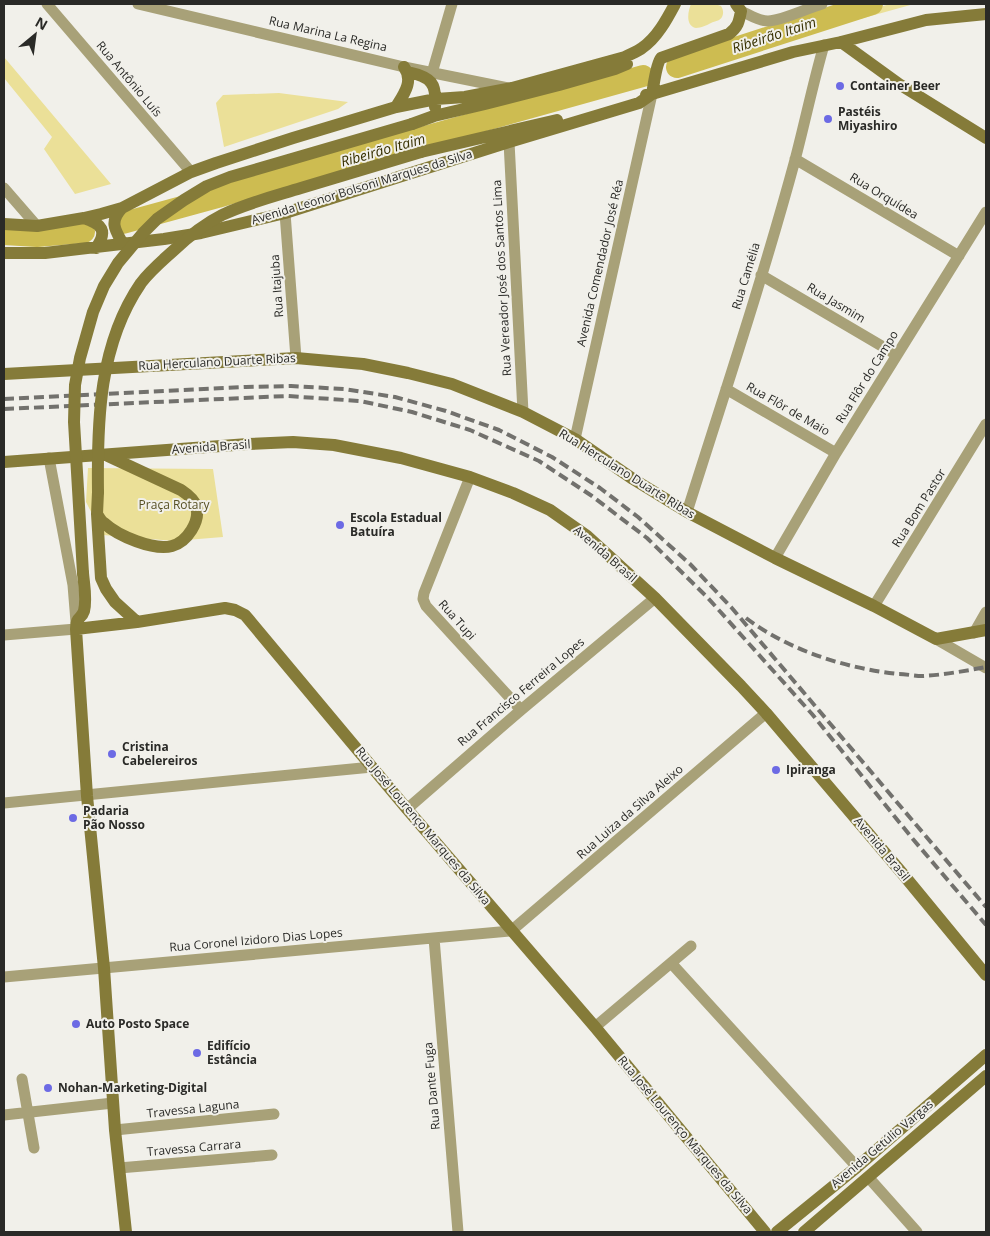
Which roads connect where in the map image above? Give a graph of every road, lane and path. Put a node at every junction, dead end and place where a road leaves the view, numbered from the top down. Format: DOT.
graph roads {
  1 [pos="47,4"];
  2 [pos="138,4"];
  3 [pos="452,4"];
  4 [pos="675,4"];
  5 [pos="822,4"];
  6 [pos="739,7"];
  7 [pos="986,14"];
  8 [pos="841,42"];
  9 [pos="648,43"];
  10 [pos="824,45"];
  11 [pos="406,69"];
  12 [pos="432,73"];
  13 [pos="512,88"];
  14 [pos="496,92"];
  15 [pos="652,94"];
  16 [pos="436,99"];
  17 [pos="485,104"];
  18 [pos="396,107"];
  19 [pos="434,116"];
  20 [pos="986,138"];
  21 [pos="510,142"];
  22 [pos="795,159"];
  23 [pos="191,172"];
  24 [pos="4,188"];
  25 [pos="122,208"];
  26 [pos="986,212"];
  27 [pos="285,213"];
  28 [pos="84,218"];
  29 [pos="4,224"];
  30 [pos="37,226"];
  31 [pos="123,244"];
  32 [pos="96,248"];
  33 [pos="4,253"];
  34 [pos="959,256"];
  35 [pos="761,274"];
  36 [pos="897,355"];
  37 [pos="296,358"];
  38 [pos="4,374"];
  39 [pos="726,388"];
  40 [pos="522,412"];
  41 [pos="986,424"];
  42 [pos="575,439"];
  43 [pos="836,453"];
  44 [pos="106,455"];
  45 [pos="49,458"];
  46 [pos="4,462"];
  47 [pos="470,477"];
  48 [pos="687,512"];
  49 [pos="97,514"];
  50 [pos="775,558"];
  51 [pos="655,598"];
  52 [pos="874,606"];
  53 [pos="986,612"];
  54 [pos="137,622"];
  55 [pos="76,625"];
  56 [pos="980,631"];
  57 [pos="4,635"];
  58 [pos="936,639"];
  59 [pos="986,668"];
  60 [pos="521,710"];
  61 [pos="766,713"];
  62 [pos="372,767"];
  63 [pos="87,796"];
  64 [pos="4,803"];
  65 [pos="406,809"];
  66 [pos="512,931"];
  67 [pos="434,938"];
  68 [pos="691,946"];
  69 [pos="672,964"];
  70 [pos="104,968"];
  71 [pos="986,975"];
  72 [pos="4,977"];
  73 [pos="596,1027"];
  74 [pos="986,1055"];
  75 [pos="986,1076"];
  76 [pos="22,1079"];
  77 [pos="113,1103"];
  78 [pos="28,1112"];
  79 [pos="4,1114"];
  80 [pos="274,1114"];
  81 [pos="115,1130"];
  82 [pos="34,1148"];
  83 [pos="272,1154"];
  84 [pos="857,1166"];
  85 [pos="119,1168"];
  86 [pos="869,1178"];
  87 [pos="126,1232"];
  88 [pos="458,1232"];
  89 [pos="765,1232"];
  90 [pos="777,1232"];
  91 [pos="804,1232"];
  92 [pos="917,1232"];
  1 -- 23 [label="street, Rua Antônio Luís"];
  2 -- 11 [label="street, Rua Marina La Regina"];
  3 -- 12 [label="street"];
  4 -- 9 [label="street"];
  5 -- 6 [label="street"];
  6 -- 15 [label="street"];
  7 -- 8 [label="street, Avenida Leonor Bolsoni Marques da Silva"];
  8 -- 10 [label="street, Avenida Leonor Bolsoni Marques da Silva"];
  8 -- 20 [label="street"];
  9 -- 13 [label="street"];
  9 -- 17 [label="street"];
  10 -- 15 [label="street, Avenida Leonor Bolsoni Marques da Silva"];
  10 -- 22 [label="street, Rua Camélia"];
  11 -- 12 [label="street, Rua Marina La Regina"];
  11 -- 16 [label="street"];
  11 -- 18 [label="street"];
  12 -- 13 [label="street, Rua Marina La Regina"];
  13 -- 14 [label="street"];
  14 -- 16 [label="street"];
  14 -- 17 [label="street"];
  15 -- 21 [label="street, Avenida Leonor Bolsoni Marques da Silva"];
  15 -- 42 [label="street, Avenida Comendador José Réa"];
  15 -- 49 [label="street, Avenida Leonor Bolsoni Marques da Silva, bridge"];
  16 -- 18 [label="street"];
  16 -- 19 [label="street"];
  17 -- 19 [label="street"];
  18 -- 23 [label="street"];
  19 -- 55 [label="street, bridge"];
  21 -- 27 [label="street, Avenida Leonor Bolsoni Marques da Silva"];
  21 -- 40 [label="street, Rua Vereador José dos Santos Lima"];
  22 -- 34 [label="street, Rua Orquídea"];
  22 -- 35 [label="street, Rua Camélia"];
  23 -- 25 [label="street"];
  24 -- 30 [label="street"];
  25 -- 28 [label="street"];
  25 -- 31 [label="street"];
  26 -- 34 [label="street, Rua Flôr do Campo"];
  27 -- 31 [label="street, Avenida Leonor Bolsoni Marques da Silva"];
  27 -- 37 [label="street, Rua Itajuba"];
  28 -- 30 [label="street"];
  28 -- 32 [label="street"];
  29 -- 30 [label="street"];
  31 -- 32 [label="street, Avenida Leonor Bolsoni Marques da Silva"];
  32 -- 33 [label="street, Avenida Leonor Bolsoni Marques da Silva"];
  34 -- 36 [label="street, Rua Flôr do Campo"];
  35 -- 36 [label="street, Rua Jasmim"];
  35 -- 39 [label="street, Rua Camélia"];
  36 -- 43 [label="street, Rua Flôr do Campo"];
  37 -- 38 [label="street, Rua Herculano Duarte Ribas"];
  37 -- 40 [label="street, Rua Herculano Duarte Ribas"];
  39 -- 43 [label="street, Rua Flôr de Maio"];
  39 -- 48 [label="street, Rua Camélia"];
  40 -- 42 [label="street, Rua Herculano Duarte Ribas"];
  41 -- 52 [label="street, Rua Bom Pastor"];
  42 -- 48 [label="street, Rua Herculano Duarte Ribas"];
  43 -- 50 [label="street, Rua Flôr do Campo"];
  44 -- 45 [label="street, Avenida Brasil"];
  44 -- 47 [label="street, Avenida Brasil"];
  44 -- 49 [label="street"];
  45 -- 46 [label="street, Avenida Brasil"];
  45 -- 55 [label="street"];
  47 -- 51 [label="street, Avenida Brasil"];
  47 -- 60 [label="street, Rua Tupi"];
  48 -- 50 [label="street, Rua Herculano Duarte Ribas"];
  49 -- 54 [label="street"];
  50 -- 52 [label="street, Rua Herculano Duarte Ribas"];
  51 -- 60 [label="street, Rua Francisco Ferreira Lopes"];
  51 -- 61 [label="street, Avenida Brasil"];
  52 -- 58 [label="street, Rua Herculano Duarte Ribas"];
  53 -- 56 [label="street"];
  54 -- 55 [label="street, Rua José Lourenço Marques da Silva"];
  54 -- 62 [label="street, Rua José Lourenço Marques da Silva"];
  55 -- 57 [label="street"];
  55 -- 63 [label="street"];
  56 -- 58 [label="street"];
  58 -- 59 [label="street, Rua Herculano Duarte Ribas"];
  60 -- 65 [label="street, Rua Francisco Ferreira Lopes"];
  61 -- 66 [label="street, Rua Luiza da Silva Aleixo"];
  61 -- 71 [label="street, Avenida Brasil"];
  62 -- 63 [label="street"];
  62 -- 65 [label="street, Rua José Lourenço Marques da Silva"];
  63 -- 64 [label="street"];
  63 -- 70 [label="street"];
  65 -- 66 [label="street, Rua José Lourenço Marques da Silva"];
  66 -- 67 [label="street, Rua Coronel Izidoro Dias Lopes"];
  66 -- 73 [label="street, Rua José Lourenço Marques da Silva"];
  67 -- 70 [label="street, Rua Coronel Izidoro Dias Lopes"];
  67 -- 88 [label="street, Rua Dante Fuga"];
  68 -- 69 [label="street"];
  69 -- 73 [label="street"];
  69 -- 84 [label="street"];
  70 -- 72 [label="street, Rua Coronel Izidoro Dias Lopes"];
  70 -- 77 [label="street"];
  73 -- 89 [label="street, Rua José Lourenço Marques da Silva"];
  74 -- 84 [label="street, Avenida Getúlio Vargas"];
  75 -- 86 [label="street, Avenida Getúlio Vargas"];
  76 -- 78 [label="street"];
  77 -- 78 [label="street"];
  77 -- 81 [label="street"];
  78 -- 79 [label="street"];
  78 -- 82 [label="street"];
  80 -- 81 [label="street, Travessa Laguna"];
  81 -- 85 [label="street"];
  83 -- 85 [label="street, Travessa Carrara"];
  84 -- 90 [label="street, Avenida Getúlio Vargas"];
  85 -- 87 [label="street"];
  86 -- 91 [label="street, Avenida Getúlio Vargas"];
  86 -- 92 [label="street"];
}
